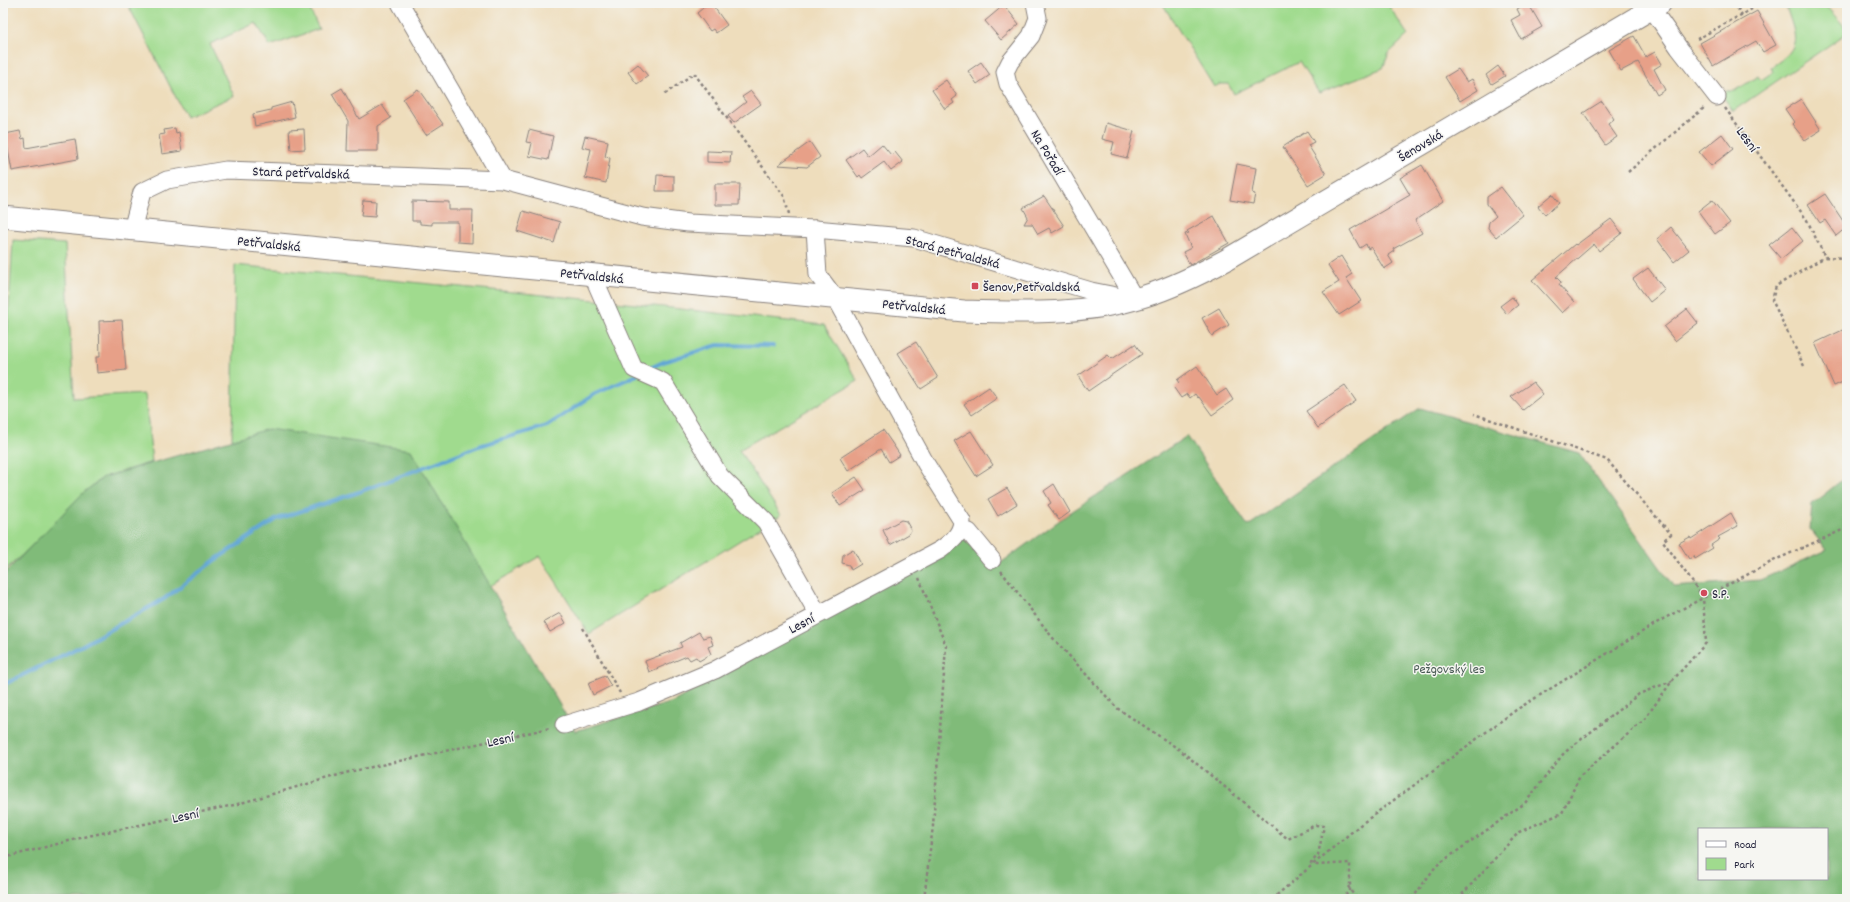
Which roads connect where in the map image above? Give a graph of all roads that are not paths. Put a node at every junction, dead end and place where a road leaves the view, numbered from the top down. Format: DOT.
graph roads {
  1 [pos="400,3"];
  2 [pos="1035,3"];
  3 [pos="1657,6"];
  4 [pos="1717,97"];
  5 [pos="503,180"];
  6 [pos="3,217"];
  7 [pos="815,229"];
  8 [pos="132,230"];
  9 [pos="594,276"];
  10 [pos="1178,284"];
  11 [pos="835,298"];
  12 [pos="1135,299"];
  13 [pos="961,529"];
  14 [pos="992,560"];
  15 [pos="818,614"];
  16 [pos="564,725"];
  1 -- 5 [label="street"];
  2 -- 12 [label="street, Na Pořadí"];
  3 -- 4 [label="street"];
  3 -- 10 [label="main road, Šenovská"];
  5 -- 7 [label="street, Stará petřvaldská"];
  5 -- 8 [label="street, Stará petřvaldská"];
  6 -- 8 [label="main road, Petřvaldská"];
  7 -- 11 [label="street"];
  7 -- 12 [label="street, Stará petřvaldská"];
  8 -- 9 [label="main road, Petřvaldská"];
  9 -- 11 [label="main road, Petřvaldská"];
  9 -- 15 [label="street"];
  10 -- 12 [label="main road, Petřvaldská"];
  11 -- 12 [label="main road, Petřvaldská"];
  11 -- 13 [label="street"];
  13 -- 14 [label="street"];
  13 -- 15 [label="street, Lesní"];
  15 -- 16 [label="street, Lesní"];
}
